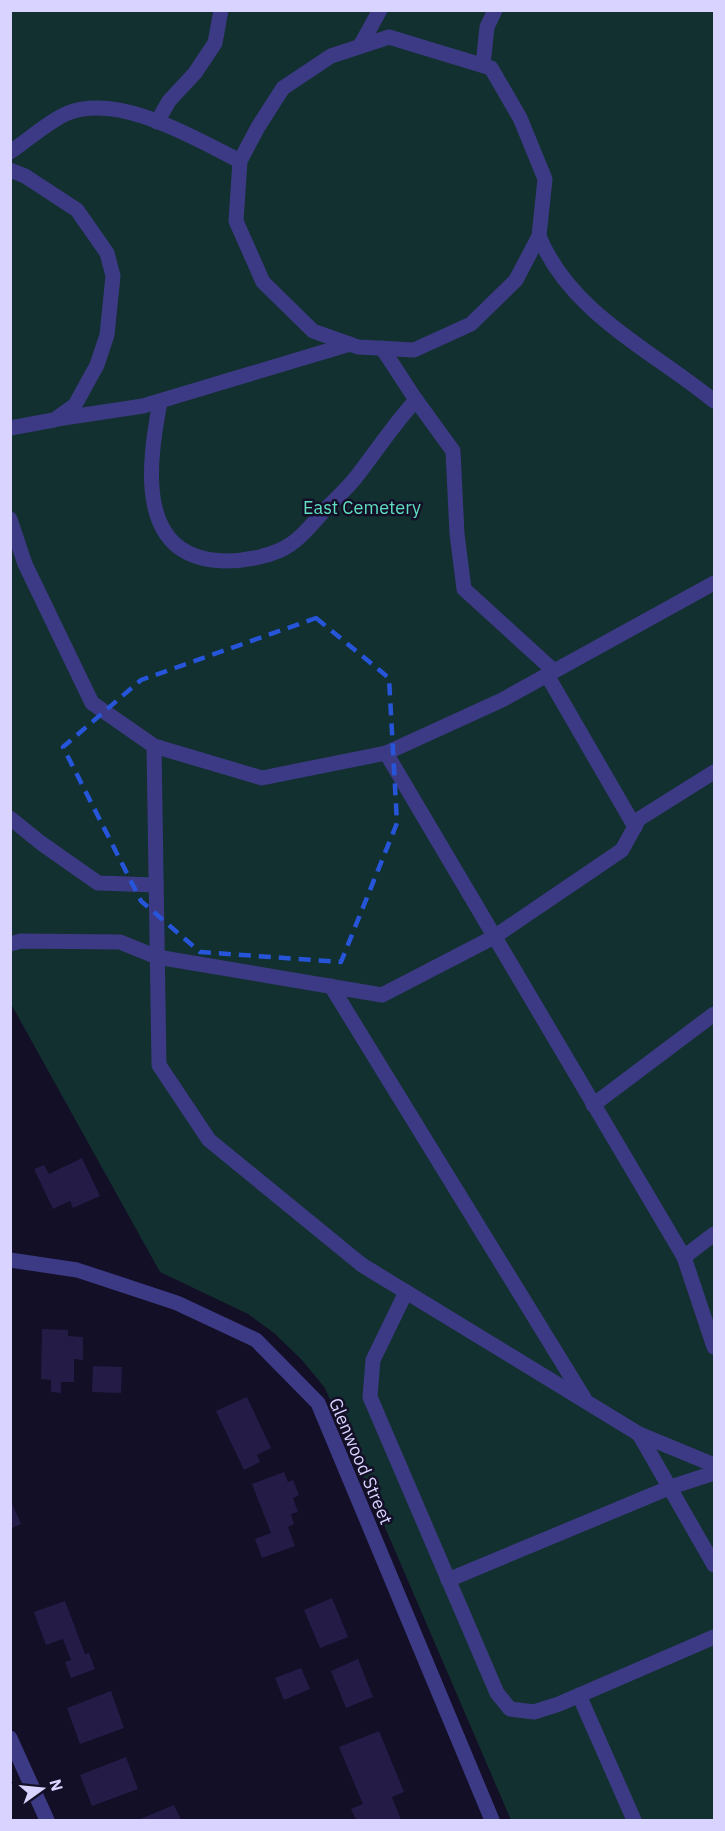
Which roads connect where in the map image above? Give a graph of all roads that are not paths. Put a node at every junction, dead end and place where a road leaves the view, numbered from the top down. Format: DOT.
graph roads {
  1 [pos="221,10"];
  2 [pos="380,10"];
  3 [pos="495,10"];
  4 [pos="360,46"];
  5 [pos="483,65"];
  6 [pos="157,122"];
  7 [pos="10,152"];
  8 [pos="240,161"];
  9 [pos="10,170"];
  10 [pos="539,236"];
  11 [pos="351,344"];
  12 [pos="382,348"];
  13 [pos="416,400"];
  14 [pos="714,401"];
  15 [pos="160,402"];
  16 [pos="54,420"];
  17 [pos="10,428"];
  18 [pos="10,519"];
  19 [pos="714,583"];
  20 [pos="551,673"];
  21 [pos="154,746"];
  22 [pos="386,753"];
  23 [pos="714,772"];
  24 [pos="10,818"];
  25 [pos="636,827"];
  26 [pos="156,885"];
  27 [pos="494,937"];
  28 [pos="10,944"];
  29 [pos="157,957"];
  30 [pos="331,986"];
  31 [pos="714,1014"];
  32 [pos="593,1105"];
  33 [pos="714,1234"];
  34 [pos="684,1257"];
  35 [pos="10,1260"];
  36 [pos="406,1292"];
  37 [pos="714,1347"];
  38 [pos="586,1401"];
  39 [pos="639,1434"];
  40 [pos="714,1465"];
  41 [pos="714,1473"];
  42 [pos="671,1487"];
  43 [pos="714,1565"];
  44 [pos="448,1580"];
  45 [pos="714,1637"];
  46 [pos="579,1695"];
  47 [pos="10,1738"];
  48 [pos="47,1821"];
  49 [pos="492,1821"];
  50 [pos="634,1821"];
  1 -- 6 [label="street"];
  2 -- 4 [label="street"];
  3 -- 5 [label="street"];
  4 -- 5 [label="street"];
  4 -- 8 [label="street"];
  5 -- 10 [label="street"];
  6 -- 7 [label="street"];
  6 -- 8 [label="street"];
  8 -- 11 [label="street"];
  9 -- 16 [label="street"];
  10 -- 12 [label="street"];
  10 -- 14 [label="street"];
  11 -- 12 [label="street"];
  11 -- 15 [label="street"];
  12 -- 13 [label="street"];
  13 -- 15 [label="street"];
  13 -- 20 [label="street"];
  15 -- 16 [label="street"];
  16 -- 17 [label="street"];
  18 -- 21 [label="street"];
  19 -- 20 [label="street"];
  20 -- 22 [label="street"];
  20 -- 25 [label="street"];
  21 -- 22 [label="street"];
  21 -- 26 [label="street"];
  22 -- 27 [label="street"];
  23 -- 25 [label="street"];
  24 -- 26 [label="street"];
  25 -- 27 [label="street"];
  26 -- 29 [label="street"];
  27 -- 30 [label="street"];
  27 -- 32 [label="street"];
  28 -- 29 [label="street"];
  29 -- 30 [label="street"];
  29 -- 36 [label="street"];
  30 -- 38 [label="street"];
  31 -- 32 [label="street"];
  32 -- 34 [label="street"];
  33 -- 34 [label="street"];
  34 -- 37 [label="street"];
  35 -- 49 [label="street, Glenwood Street"];
  36 -- 38 [label="street"];
  36 -- 44 [label="street"];
  38 -- 39 [label="street"];
  39 -- 40 [label="street"];
  39 -- 42 [label="street"];
  41 -- 42 [label="street"];
  42 -- 43 [label="street"];
  42 -- 44 [label="street"];
  44 -- 46 [label="street"];
  45 -- 46 [label="street"];
  46 -- 50 [label="street"];
  47 -- 48 [label="street"];
}
